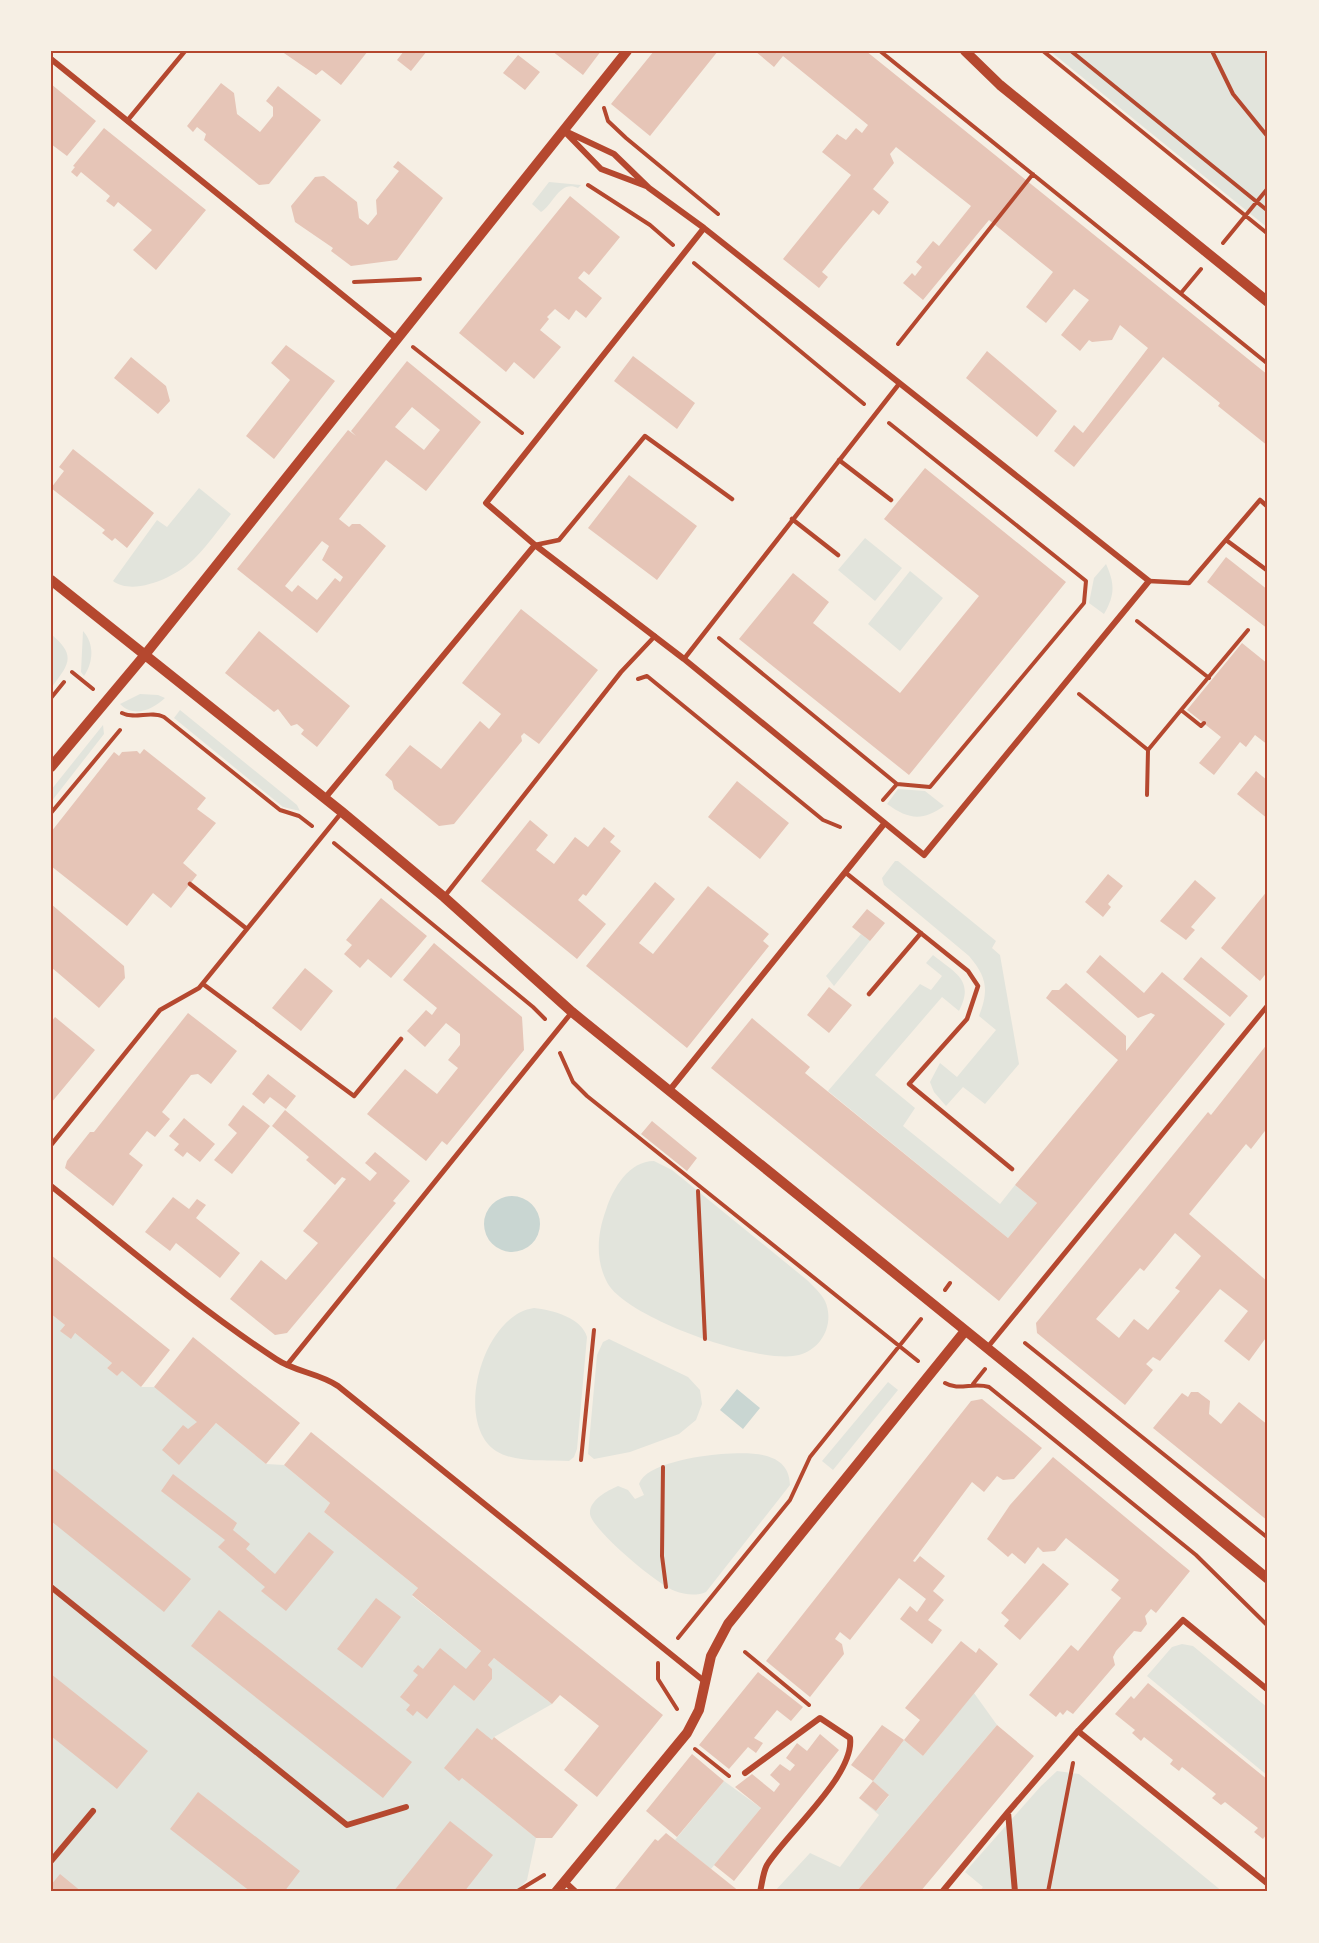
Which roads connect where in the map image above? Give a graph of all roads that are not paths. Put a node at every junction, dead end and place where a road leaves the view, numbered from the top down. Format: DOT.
graph roads {
  1 [pos="185,51"];
  2 [pos="627,51"];
  3 [pos="965,51"];
  4 [pos="51,59"];
  5 [pos="127,122"];
  6 [pos="563,130"];
  7 [pos="649,188"];
  8 [pos="704,228"];
  9 [pos="1268,302"];
  10 [pos="397,339"];
  11 [pos="899,384"];
  12 [pos="839,460"];
  13 [pos="732,499"];
  14 [pos="891,500"];
  15 [pos="1268,507"];
  16 [pos="792,519"];
  17 [pos="1226,540"];
  18 [pos="535,545"];
  19 [pos="838,555"];
  20 [pos="1268,571"];
  21 [pos="51,580"];
  22 [pos="1149,581"];
  23 [pos="655,636"];
  24 [pos="144,656"];
  25 [pos="684,659"];
  26 [pos="51,766"];
  27 [pos="325,798"];
  28 [pos="342,812"];
  29 [pos="884,824"];
  30 [pos="846,873"];
  31 [pos="190,884"];
  32 [pos="444,897"];
  33 [pos="247,929"];
  34 [pos="921,933"];
  35 [pos="202,984"];
  36 [pos="869,994"];
  37 [pos="1268,1005"];
  38 [pos="572,1012"];
  39 [pos="401,1040"];
  40 [pos="669,1091"];
  41 [pos="51,1145"];
  42 [pos="1012,1169"];
  43 [pos="51,1186"];
  44 [pos="965,1331"];
  45 [pos="987,1348"];
  46 [pos="287,1365"];
  47 [pos="1268,1579"];
  48 [pos="51,1587"];
  49 [pos="704,1681"];
  50 [pos="1268,1690"];
  51 [pos="1078,1731"];
  52 [pos="745,1773"];
  53 [pos="406,1807"];
  54 [pos="93,1811"];
  55 [pos="1008,1812"];
  56 [pos="51,1861"];
  57 [pos="564,1882"];
  58 [pos="1268,1884"];
  59 [pos="556,1892"];
  60 [pos="576,1892"];
  61 [pos="760,1892"];
  62 [pos="942,1892"];
  63 [pos="1015,1892"];
  1 -- 5 [label="lane"];
  2 -- 6 [label="street"];
  3 -- 9 [label="street"];
  4 -- 5 [label="street"];
  5 -- 10 [label="street"];
  6 -- 7 [label="street"];
  6 -- 7 [label="street"];
  6 -- 10 [label="street"];
  7 -- 8 [label="street"];
  8 -- 11 [label="street"];
  8 -- 18 [label="street"];
  10 -- 24 [label="street"];
  11 -- 12 [label="lane"];
  11 -- 22 [label="street"];
  12 -- 14 [label="lane"];
  12 -- 16 [label="lane"];
  13 -- 18 [label="lane"];
  15 -- 17 [label="lane"];
  16 -- 19 [label="lane"];
  16 -- 25 [label="lane"];
  17 -- 20 [label="lane"];
  17 -- 22 [label="lane"];
  18 -- 23 [label="street"];
  18 -- 27 [label="street"];
  21 -- 24 [label="street"];
  22 -- 29 [label="street"];
  23 -- 25 [label="street"];
  23 -- 32 [label="lane"];
  24 -- 26 [label="street"];
  24 -- 27 [label="street"];
  25 -- 29 [label="street"];
  27 -- 28 [label="street"];
  28 -- 32 [label="street"];
  28 -- 33 [label="lane"];
  29 -- 30 [label="street"];
  30 -- 34 [label="lane"];
  30 -- 40 [label="street"];
  31 -- 33 [label="lane"];
  32 -- 38 [label="street"];
  33 -- 35 [label="lane"];
  34 -- 36 [label="lane"];
  34 -- 42 [label="lane"];
  35 -- 39 [label="lane"];
  35 -- 41 [label="lane"];
  37 -- 45 [label="street"];
  38 -- 40 [label="street"];
  38 -- 46 [label="street"];
  40 -- 44 [label="street"];
  43 -- 46 [label="street"];
  44 -- 45 [label="street"];
  44 -- 49 [label="street"];
  45 -- 47 [label="street"];
  46 -- 49 [label="street"];
  48 -- 53 [label="street"];
  49 -- 57 [label="street"];
  50 -- 51 [label="street"];
  51 -- 55 [label="street"];
  51 -- 58 [label="street"];
  52 -- 61 [label="street"];
  54 -- 56 [label="street"];
  55 -- 62 [label="street"];
  55 -- 63 [label="street"];
  57 -- 59 [label="street"];
  57 -- 60 [label="street"];
}
